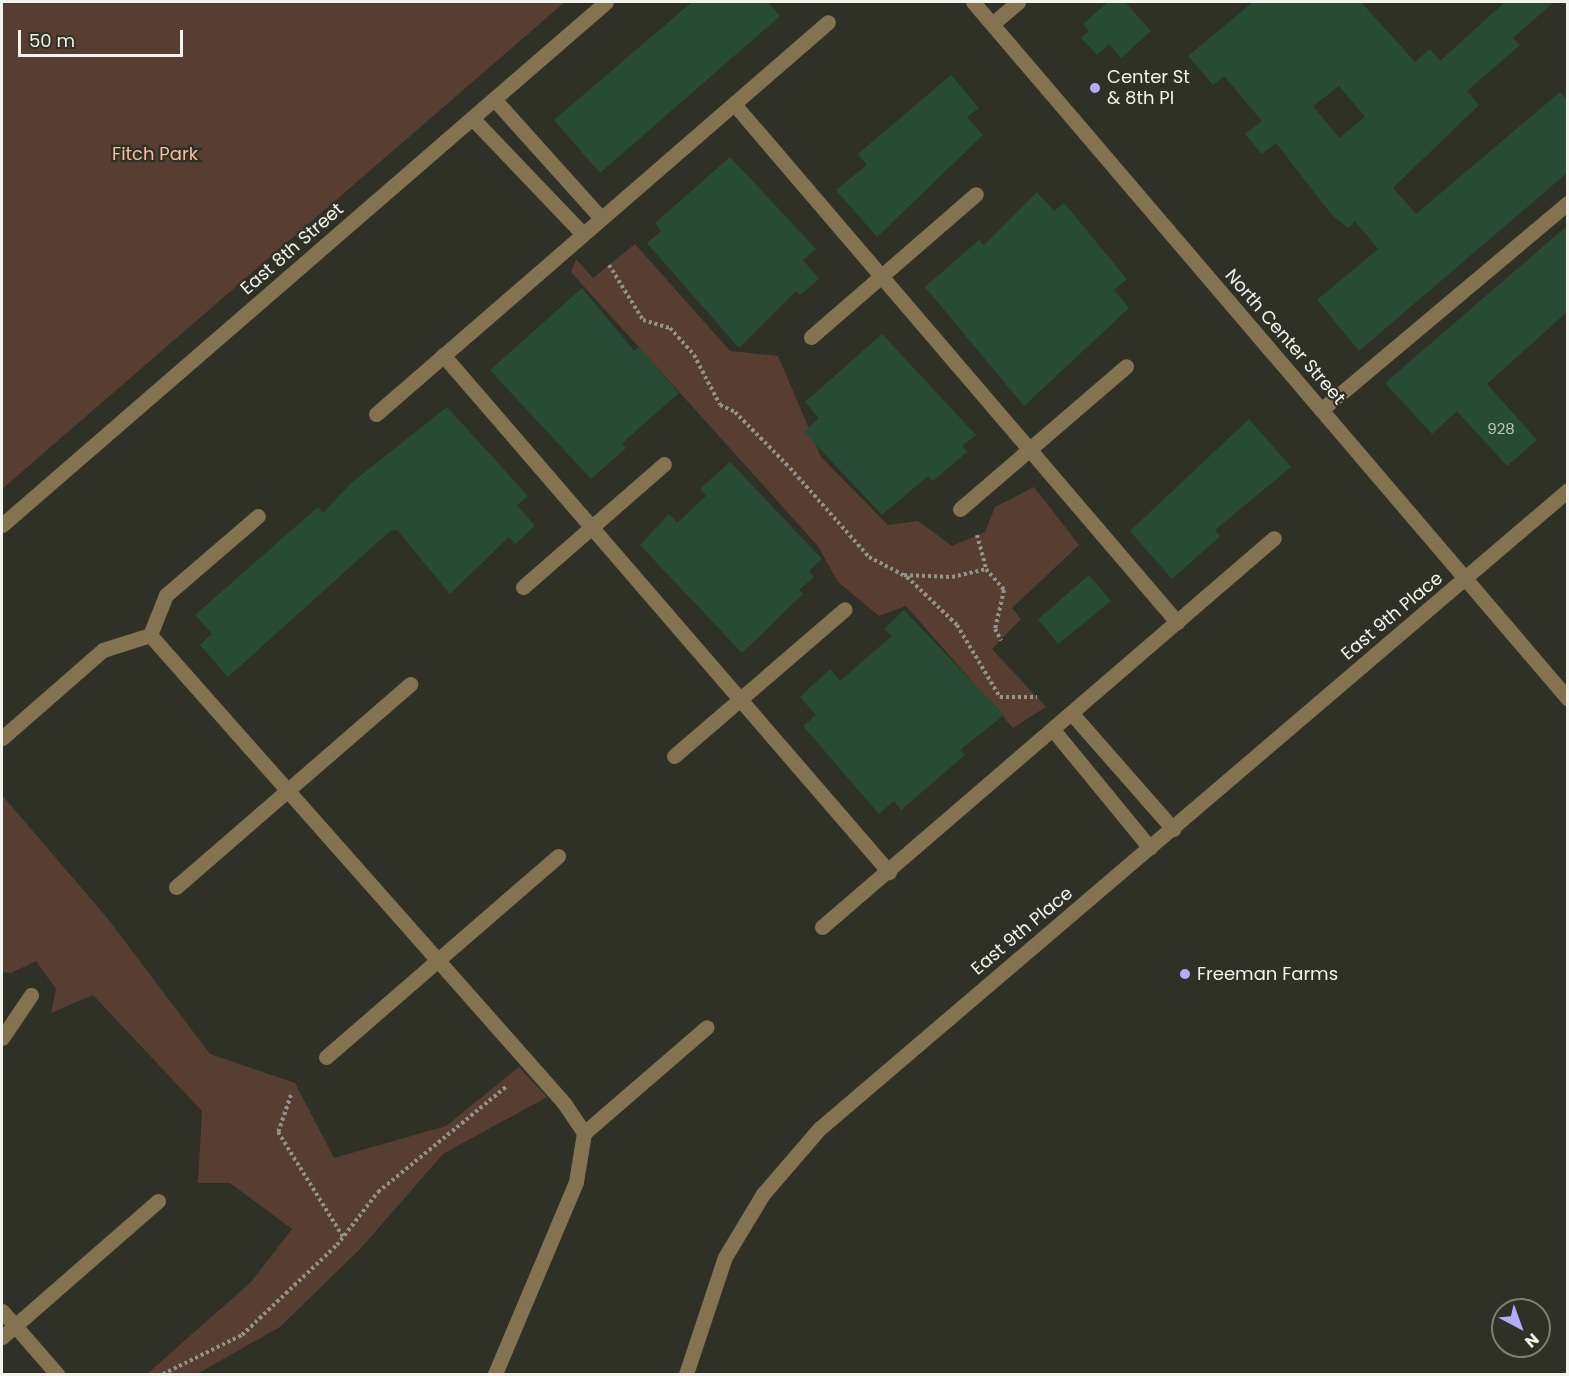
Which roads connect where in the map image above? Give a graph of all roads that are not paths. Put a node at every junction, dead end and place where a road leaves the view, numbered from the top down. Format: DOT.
graph roads {
  1 [pos="606,2"];
  2 [pos="973,2"];
  3 [pos="1018,2"];
  4 [pos="828,22"];
  5 [pos="992,24"];
  6 [pos="495,100"];
  7 [pos="734,104"];
  8 [pos="473,119"];
  9 [pos="976,194"];
  10 [pos="1568,203"];
  11 [pos="601,218"];
  12 [pos="583,234"];
  13 [pos="881,277"];
  14 [pos="811,337"];
  15 [pos="443,355"];
  16 [pos="1126,366"];
  17 [pos="1321,410"];
  18 [pos="376,414"];
  19 [pos="1029,449"];
  20 [pos="664,464"];
  21 [pos="1568,490"];
  22 [pos="960,509"];
  23 [pos="258,516"];
  24 [pos="2,525"];
  25 [pos="592,527"];
  26 [pos="1274,538"];
  27 [pos="1466,579"];
  28 [pos="523,587"];
  29 [pos="845,609"];
  30 [pos="1177,622"];
  31 [pos="150,635"];
  32 [pos="411,684"];
  33 [pos="740,699"];
  34 [pos="1568,699"];
  35 [pos="1073,714"];
  36 [pos="1054,731"];
  37 [pos="2,738"];
  38 [pos="674,756"];
  39 [pos="290,788"];
  40 [pos="1173,829"];
  41 [pos="1150,848"];
  42 [pos="558,856"];
  43 [pos="889,872"];
  44 [pos="176,887"];
  45 [pos="822,927"];
  46 [pos="439,959"];
  47 [pos="31,995"];
  48 [pos="707,1027"];
  49 [pos="2,1038"];
  50 [pos="326,1057"];
  51 [pos="584,1134"];
  52 [pos="158,1202"];
  53 [pos="2,1311"];
  54 [pos="15,1326"];
  55 [pos="2,1337"];
  56 [pos="57,1374"];
  57 [pos="495,1374"];
  58 [pos="686,1374"];
  1 -- 6 [label="street, East 8th Street"];
  2 -- 5 [label="street, North Center Street"];
  3 -- 5 [label="street"];
  4 -- 7 [label="street"];
  5 -- 17 [label="street, North Center Street"];
  6 -- 8 [label="street, East 8th Street"];
  6 -- 11 [label="street"];
  7 -- 11 [label="street"];
  7 -- 13 [label="street"];
  8 -- 12 [label="street"];
  8 -- 24 [label="street, East 8th Street"];
  9 -- 13 [label="street"];
  10 -- 17 [label="street"];
  11 -- 12 [label="street"];
  12 -- 15 [label="street"];
  13 -- 14 [label="street"];
  13 -- 19 [label="street"];
  15 -- 18 [label="street"];
  15 -- 25 [label="street"];
  16 -- 19 [label="street"];
  17 -- 27 [label="street, North Center Street"];
  19 -- 22 [label="street"];
  19 -- 30 [label="street"];
  20 -- 25 [label="street"];
  21 -- 27 [label="street, East 9th Place"];
  23 -- 31 [label="street"];
  25 -- 28 [label="street"];
  25 -- 33 [label="street"];
  26 -- 30 [label="street"];
  27 -- 34 [label="street, North Center Street"];
  27 -- 40 [label="street, East 9th Place"];
  29 -- 33 [label="street"];
  30 -- 35 [label="street"];
  31 -- 37 [label="street"];
  31 -- 39 [label="street"];
  32 -- 39 [label="street"];
  33 -- 38 [label="street"];
  33 -- 43 [label="street"];
  35 -- 36 [label="street"];
  35 -- 40 [label="street"];
  36 -- 41 [label="street"];
  36 -- 43 [label="street"];
  39 -- 44 [label="street"];
  39 -- 46 [label="street"];
  40 -- 41 [label="street, East 9th Place"];
  41 -- 58 [label="street, East 9th Place"];
  42 -- 46 [label="street"];
  43 -- 45 [label="street"];
  46 -- 50 [label="street"];
  46 -- 51 [label="street"];
  47 -- 49 [label="street"];
  48 -- 51 [label="street"];
  51 -- 57 [label="street"];
  52 -- 54 [label="street"];
  53 -- 54 [label="street"];
  54 -- 55 [label="street"];
  54 -- 56 [label="street"];
}
